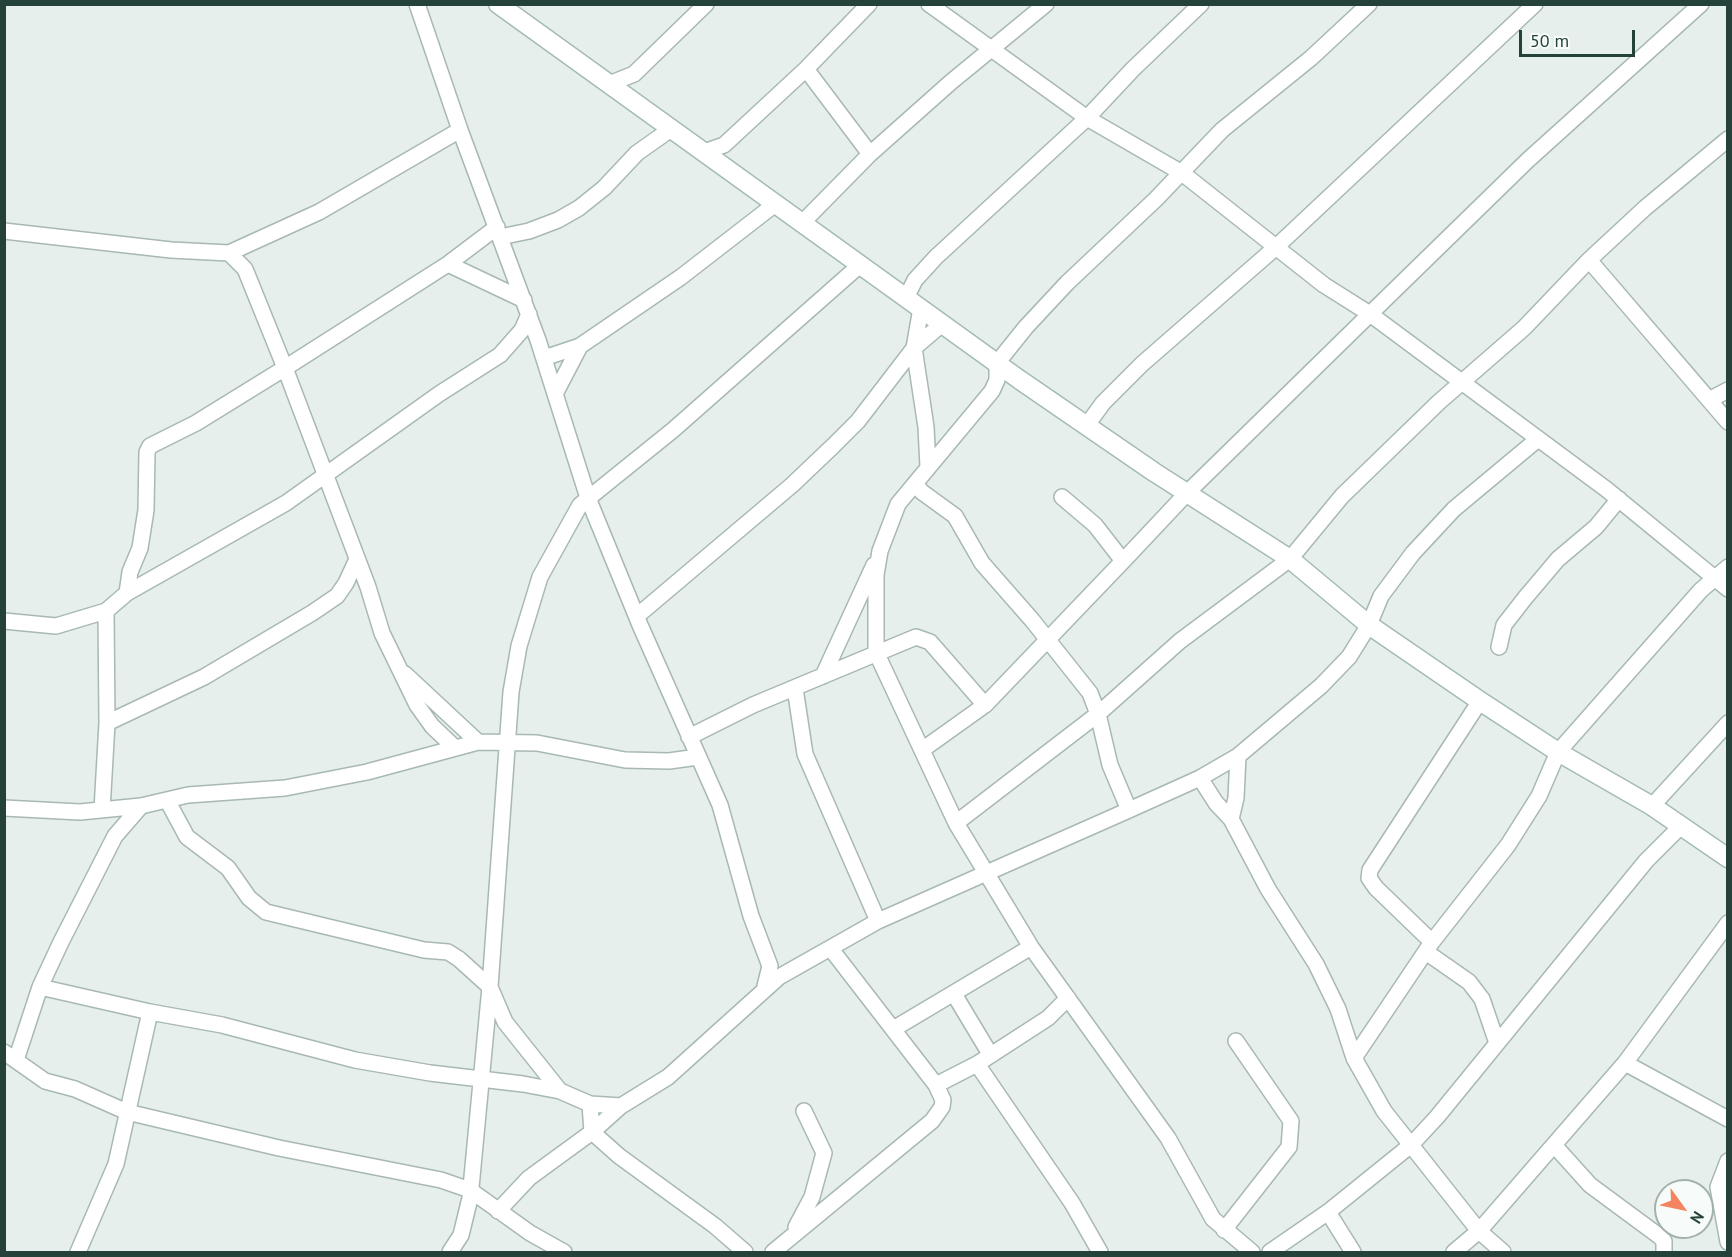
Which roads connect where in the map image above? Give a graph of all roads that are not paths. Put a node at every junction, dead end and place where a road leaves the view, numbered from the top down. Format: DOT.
graph roads {
  1 [pos="417,4"];
  2 [pos="706,4"];
  3 [pos="869,4"];
  4 [pos="929,4"];
  5 [pos="1046,4"];
  6 [pos="1201,4"];
  7 [pos="1369,4"];
  8 [pos="1535,4"];
  9 [pos="1701,4"];
  10 [pos="507,7"];
  11 [pos="989,50"];
  12 [pos="806,69"];
  13 [pos="634,74"];
  14 [pos="609,84"];
  15 [pos="628,98"];
  16 [pos="1087,118"];
  17 [pos="670,129"];
  18 [pos="460,130"];
  19 [pos="1728,139"];
  20 [pos="714,153"];
  21 [pos="870,154"];
  22 [pos="1182,173"];
  23 [pos="774,205"];
  24 [pos="802,223"];
  25 [pos="4,231"];
  26 [pos="498,232"];
  27 [pos="252,245"];
  28 [pos="1275,248"];
  29 [pos="229,253"];
  30 [pos="1589,260"];
  31 [pos="448,264"];
  32 [pos="861,265"];
  33 [pos="245,269"];
  34 [pos="906,298"];
  35 [pos="527,307"];
  36 [pos="921,308"];
  37 [pos="1370,314"];
  38 [pos="942,324"];
  39 [pos="538,340"];
  40 [pos="580,346"];
  41 [pos="914,348"];
  42 [pos="500,355"];
  43 [pos="544,358"];
  44 [pos="997,363"];
  45 [pos="285,368"];
  46 [pos="1459,383"];
  47 [pos="1728,390"];
  48 [pos="556,392"];
  49 [pos="1708,400"];
  50 [pos="1728,422"];
  51 [pos="1087,425"];
  52 [pos="1538,439"];
  53 [pos="928,466"];
  54 [pos="325,475"];
  55 [pos="915,484"];
  56 [pos="1187,493"];
  57 [pos="1062,497"];
  58 [pos="588,498"];
  59 [pos="1619,499"];
  60 [pos="880,551"];
  61 [pos="357,558"];
  62 [pos="1290,559"];
  63 [pos="1123,561"];
  64 [pos="1728,567"];
  65 [pos="1715,580"];
  66 [pos="1728,590"];
  67 [pos="128,594"];
  68 [pos="106,611"];
  69 [pos="637,616"];
  70 [pos="4,621"];
  71 [pos="1369,625"];
  72 [pos="1047,642"];
  73 [pos="1499,647"];
  74 [pos="876,652"];
  75 [pos="398,668"];
  76 [pos="823,676"];
  77 [pos="795,688"];
  78 [pos="1480,701"];
  79 [pos="985,705"];
  80 [pos="1098,714"];
  81 [pos="107,723"];
  82 [pos="1728,723"];
  83 [pos="432,726"];
  84 [pos="689,737"];
  85 [pos="508,741"];
  86 [pos="478,742"];
  87 [pos="454,747"];
  88 [pos="922,750"];
  89 [pos="1558,752"];
  90 [pos="427,754"];
  91 [pos="1238,756"];
  92 [pos="698,757"];
  93 [pos="1200,778"];
  94 [pos="167,800"];
  95 [pos="141,806"];
  96 [pos="1652,806"];
  97 [pos="4,808"];
  98 [pos="102,810"];
  99 [pos="1129,810"];
  100 [pos="1231,819"];
  101 [pos="956,823"];
  102 [pos="1681,826"];
  103 [pos="1707,844"];
  104 [pos="1728,858"];
  105 [pos="1728,868"];
  106 [pos="988,874"];
  107 [pos="878,921"];
  108 [pos="1728,923"];
  109 [pos="1429,946"];
  110 [pos="1031,947"];
  111 [pos="831,948"];
  112 [pos="770,966"];
  113 [pos="791,970"];
  114 [pos="40,987"];
  115 [pos="490,987"];
  116 [pos="765,987"];
  117 [pos="954,994"];
  118 [pos="1068,998"];
  119 [pos="150,1012"];
  120 [pos="1077,1012"];
  121 [pos="1048,1018"];
  122 [pos="895,1028"];
  123 [pos="1236,1041"];
  124 [pos="1497,1043"];
  125 [pos="990,1054"];
  126 [pos="10,1056"];
  127 [pos="1354,1058"];
  128 [pos="1625,1063"];
  129 [pos="977,1064"];
  130 [pos="481,1078"];
  131 [pos="936,1085"];
  132 [pos="560,1092"];
  133 [pos="590,1104"];
  134 [pos="621,1106"];
  135 [pos="804,1111"];
  136 [pos="127,1112"];
  137 [pos="1728,1119"];
  138 [pos="592,1132"];
  139 [pos="1410,1145"];
  140 [pos="1554,1145"];
  141 [pos="1728,1161"];
  142 [pos="470,1190"];
  143 [pos="498,1211"];
  144 [pos="1328,1212"];
  145 [pos="1224,1230"];
  146 [pos="1479,1231"];
  147 [pos="792,1234"];
  148 [pos="1728,1242"];
  149 [pos="78,1252"];
  150 [pos="450,1252"];
  151 [pos="564,1252"];
  152 [pos="745,1252"];
  153 [pos="773,1252"];
  154 [pos="1100,1252"];
  155 [pos="1252,1252"];
  156 [pos="1270,1252"];
  157 [pos="1353,1252"];
  158 [pos="1454,1252"];
  159 [pos="1503,1252"];
  160 [pos="1664,1252"];
  1 -- 18 [label="street"];
  2 -- 13 [label="street"];
  3 -- 12 [label="street"];
  4 -- 11 [label="street"];
  5 -- 11 [label="street"];
  6 -- 16 [label="street"];
  7 -- 22 [label="street"];
  8 -- 28 [label="street"];
  9 -- 37 [label="street"];
  10 -- 14 [label="street"];
  11 -- 16 [label="street"];
  11 -- 21 [label="street"];
  12 -- 20 [label="street"];
  12 -- 21 [label="street"];
  13 -- 14 [label="street"];
  13 -- 15 [label="street"];
  14 -- 15 [label="street"];
  15 -- 17 [label="street"];
  16 -- 22 [label="street"];
  16 -- 34 [label="street"];
  17 -- 20 [label="street"];
  17 -- 26 [label="street"];
  18 -- 26 [label="street"];
  18 -- 27 [label="street"];
  19 -- 30 [label="street"];
  20 -- 23 [label="street"];
  21 -- 24 [label="street"];
  22 -- 28 [label="street"];
  22 -- 44 [label="street"];
  23 -- 24 [label="street"];
  23 -- 40 [label="street"];
  24 -- 32 [label="street"];
  25 -- 29 [label="street"];
  26 -- 31 [label="street"];
  26 -- 35 [label="street"];
  27 -- 29 [label="street"];
  27 -- 33 [label="street"];
  28 -- 37 [label="street"];
  28 -- 51 [label="street"];
  29 -- 33 [label="street"];
  30 -- 46 [label="street"];
  30 -- 49 [label="street"];
  31 -- 35 [label="street"];
  31 -- 45 [label="street"];
  32 -- 34 [label="street"];
  32 -- 58 [label="street"];
  33 -- 45 [label="street"];
  34 -- 36 [label="street"];
  35 -- 39 [label="street"];
  35 -- 42 [label="street"];
  36 -- 38 [label="street"];
  36 -- 41 [label="street"];
  37 -- 46 [label="street"];
  37 -- 56 [label="street"];
  38 -- 41 [label="street"];
  38 -- 44 [label="street"];
  39 -- 42 [label="street"];
  39 -- 43 [label="street"];
  40 -- 43 [label="street"];
  40 -- 48 [label="street"];
  41 -- 53 [label="street"];
  41 -- 69 [label="street"];
  42 -- 54 [label="street"];
  43 -- 48 [label="street"];
  44 -- 51 [label="street"];
  44 -- 53 [label="street"];
  45 -- 54 [label="street"];
  45 -- 67 [label="street"];
  46 -- 52 [label="street"];
  46 -- 62 [label="street"];
  47 -- 49 [label="street"];
  48 -- 58 [label="street"];
  49 -- 50 [label="street"];
  51 -- 56 [label="street"];
  52 -- 59 [label="street"];
  52 -- 71 [label="street"];
  53 -- 55 [label="street"];
  54 -- 61 [label="street"];
  54 -- 67 [label="street"];
  55 -- 60 [label="street"];
  55 -- 72 [label="street"];
  56 -- 62 [label="street"];
  56 -- 63 [label="street"];
  57 -- 63 [label="street"];
  58 -- 69 [label="street"];
  58 -- 85 [label="street"];
  59 -- 65 [label="street"];
  59 -- 73 [label="street"];
  60 -- 74 [label="street"];
  60 -- 76 [label="street"];
  61 -- 75 [label="street"];
  61 -- 81 [label="street"];
  62 -- 71 [label="street"];
  62 -- 80 [label="street"];
  63 -- 72 [label="street"];
  64 -- 65 [label="street"];
  65 -- 66 [label="street"];
  65 -- 89 [label="street"];
  67 -- 68 [label="street"];
  68 -- 70 [label="street"];
  68 -- 81 [label="street"];
  69 -- 84 [label="street"];
  71 -- 78 [label="street"];
  71 -- 91 [label="street"];
  72 -- 79 [label="street"];
  72 -- 80 [label="street"];
  74 -- 76 [label="street"];
  74 -- 79 [label="street"];
  74 -- 88 [label="street"];
  75 -- 83 [label="street"];
  75 -- 86 [label="street"];
  76 -- 77 [label="street"];
  77 -- 84 [label="street"];
  77 -- 107 [label="street"];
  78 -- 89 [label="street"];
  78 -- 109 [label="street"];
  79 -- 88 [label="street"];
  80 -- 99 [label="street"];
  80 -- 101 [label="street"];
  81 -- 98 [label="street"];
  82 -- 96 [label="street"];
  83 -- 87 [label="street"];
  83 -- 90 [label="street"];
  84 -- 92 [label="street"];
  85 -- 86 [label="street"];
  85 -- 92 [label="street"];
  85 -- 115 [label="street"];
  86 -- 87 [label="street"];
  87 -- 90 [label="street"];
  88 -- 101 [label="street"];
  89 -- 96 [label="street"];
  89 -- 109 [label="street"];
  90 -- 94 [label="street"];
  91 -- 93 [label="street"];
  91 -- 100 [label="street"];
  92 -- 112 [label="street"];
  93 -- 99 [label="street"];
  93 -- 100 [label="street"];
  94 -- 95 [label="street"];
  94 -- 115 [label="street"];
  95 -- 98 [label="street"];
  95 -- 114 [label="street"];
  96 -- 102 [label="street"];
  97 -- 98 [label="street"];
  99 -- 106 [label="street"];
  100 -- 127 [label="street"];
  101 -- 106 [label="street"];
  102 -- 103 [label="street"];
  102 -- 124 [label="street"];
  103 -- 104 [label="street"];
  103 -- 105 [label="street"];
  106 -- 107 [label="street"];
  106 -- 110 [label="street"];
  107 -- 111 [label="street"];
  108 -- 128 [label="street"];
  109 -- 124 [label="street"];
  109 -- 127 [label="street"];
  110 -- 117 [label="street"];
  110 -- 118 [label="street"];
  111 -- 113 [label="street"];
  111 -- 122 [label="street"];
  112 -- 113 [label="street"];
  112 -- 116 [label="street"];
  113 -- 116 [label="street"];
  114 -- 119 [label="street"];
  114 -- 126 [label="street"];
  115 -- 130 [label="street"];
  115 -- 132 [label="street"];
  116 -- 134 [label="street"];
  117 -- 122 [label="street"];
  117 -- 125 [label="street"];
  118 -- 120 [label="street"];
  118 -- 121 [label="street"];
  119 -- 130 [label="street"];
  119 -- 136 [label="street"];
  120 -- 121 [label="street"];
  120 -- 145 [label="street"];
  121 -- 125 [label="street"];
  122 -- 131 [label="street"];
  123 -- 145 [label="street"];
  124 -- 139 [label="street"];
  125 -- 129 [label="street"];
  126 -- 136 [label="street"];
  127 -- 139 [label="street"];
  128 -- 137 [label="street"];
  128 -- 140 [label="street"];
  129 -- 131 [label="street"];
  129 -- 154 [label="street"];
  130 -- 132 [label="street"];
  130 -- 142 [label="street"];
  131 -- 147 [label="street"];
  132 -- 133 [label="street"];
  133 -- 134 [label="street"];
  133 -- 138 [label="street"];
  134 -- 138 [label="street"];
  135 -- 147 [label="street"];
  136 -- 142 [label="street"];
  136 -- 149 [label="street"];
  138 -- 143 [label="street"];
  138 -- 152 [label="street"];
  139 -- 144 [label="street"];
  139 -- 146 [label="street"];
  140 -- 146 [label="street"];
  140 -- 160 [label="street"];
  141 -- 148 [label="street"];
  142 -- 143 [label="street"];
  142 -- 150 [label="street"];
  143 -- 151 [label="street"];
  144 -- 156 [label="street"];
  144 -- 157 [label="street"];
  145 -- 155 [label="street"];
  146 -- 158 [label="street"];
  146 -- 159 [label="street"];
  147 -- 153 [label="street"];
}
